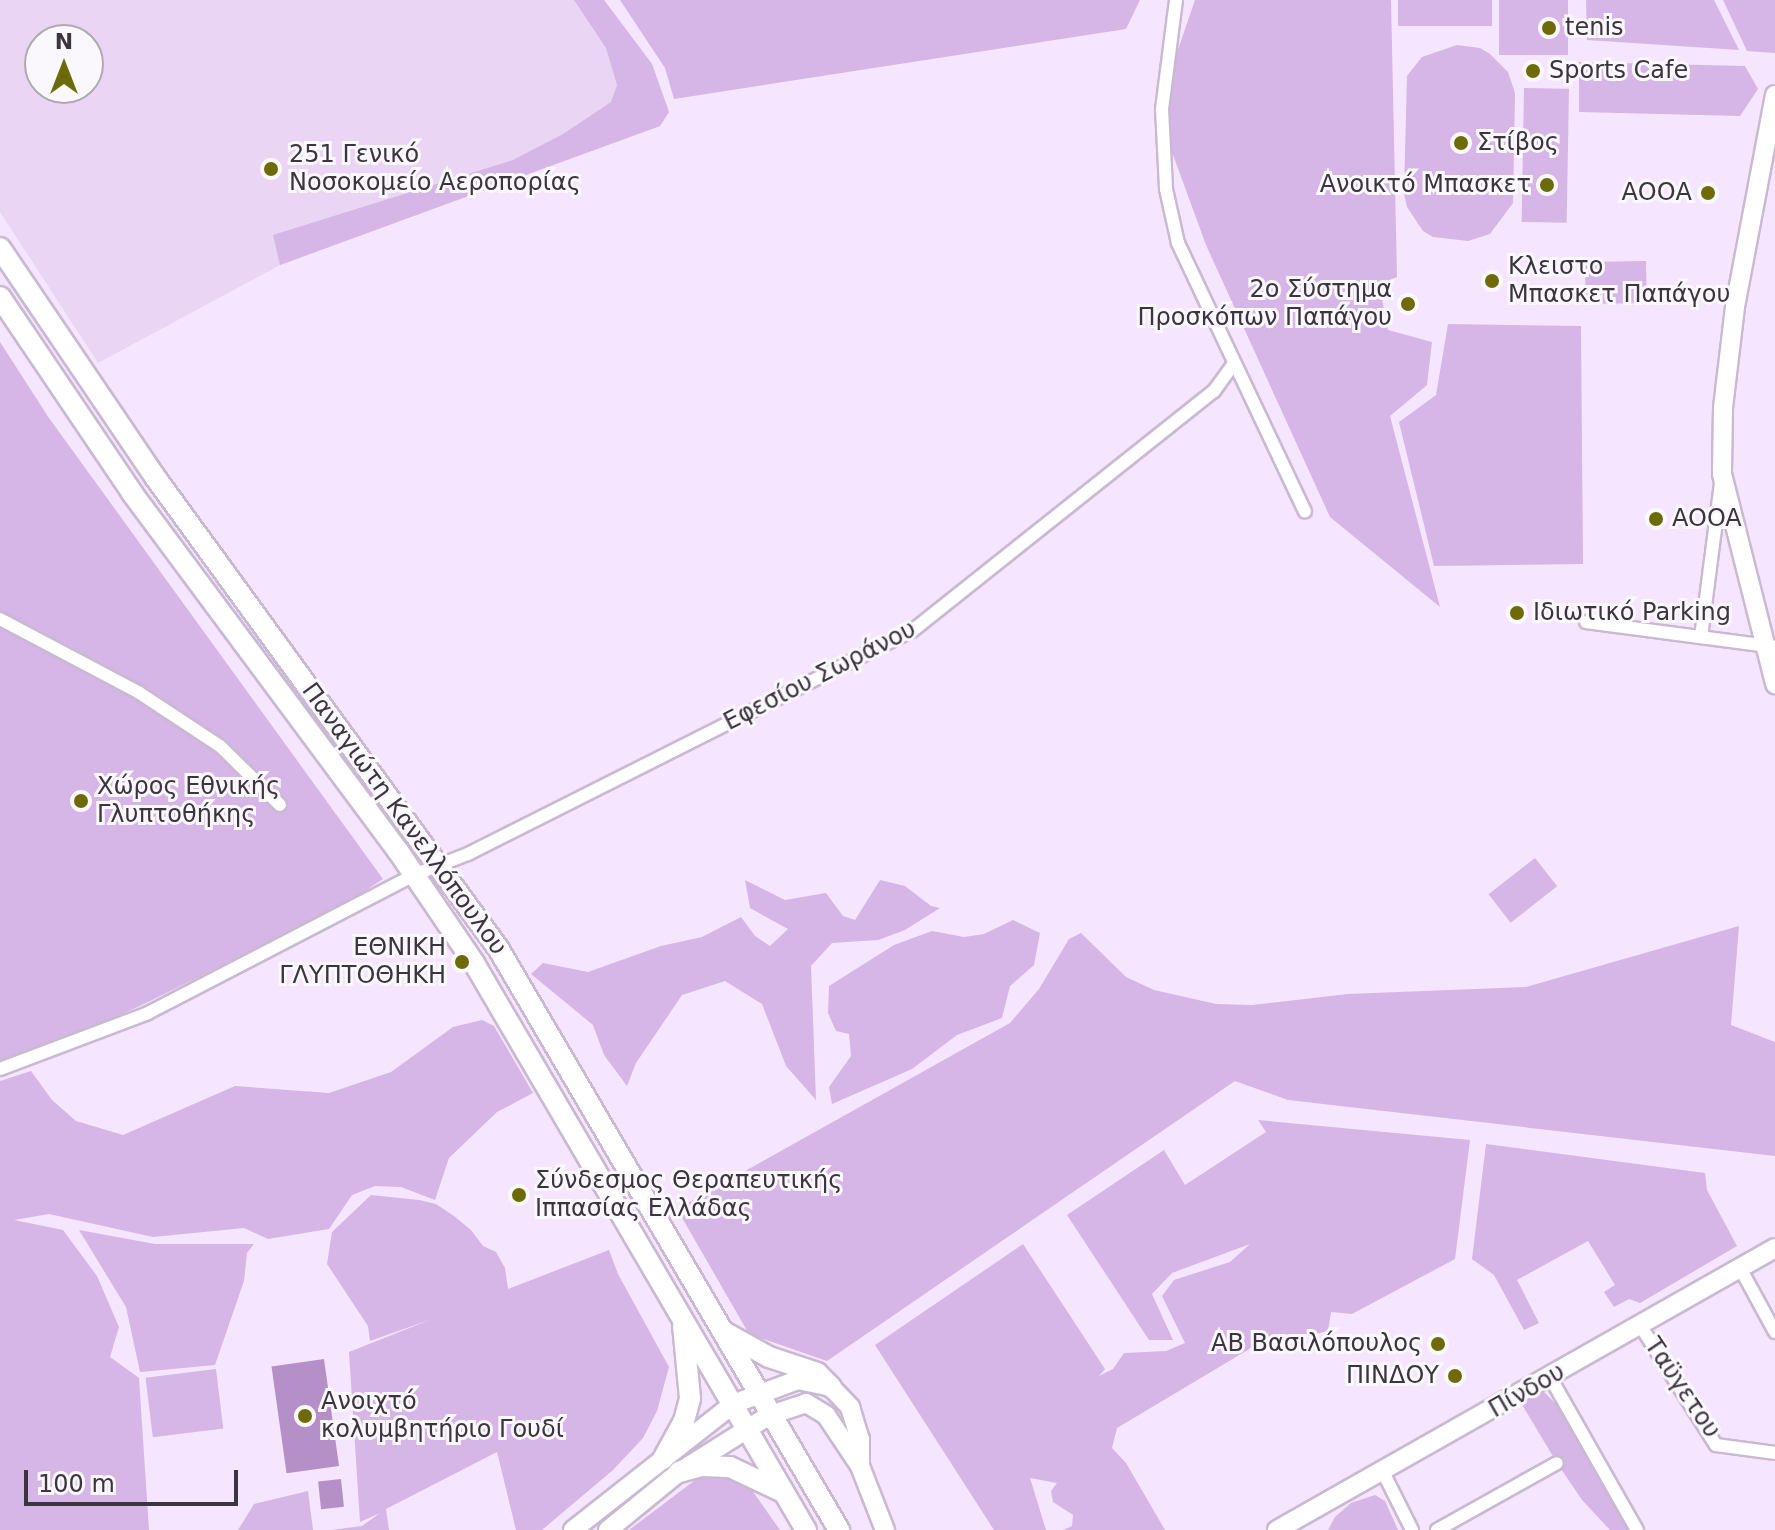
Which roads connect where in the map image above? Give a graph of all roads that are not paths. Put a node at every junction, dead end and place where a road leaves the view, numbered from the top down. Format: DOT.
graph roads {
  1 [pos="1176,0"];
  2 [pos="1775,95"];
  3 [pos="1772,134"];
  4 [pos="0,248"];
  5 [pos="0,297"];
  6 [pos="1233,365"];
  7 [pos="1722,474"];
  8 [pos="1305,512"];
  9 [pos="0,619"];
  10 [pos="1586,622"];
  11 [pos="1701,637"];
  12 [pos="1770,646"];
  13 [pos="1775,684"];
  14 [pos="280,805"];
  15 [pos="441,865"];
  16 [pos="414,875"];
  17 [pos="0,1069"];
  18 [pos="1775,1248"];
  19 [pos="1740,1268"];
  20 [pos="681,1313"];
  21 [pos="1640,1325"];
  22 [pos="724,1332"];
  23 [pos="1775,1332"];
  24 [pos="1550,1377"];
  25 [pos="831,1387"];
  26 [pos="758,1394"];
  27 [pos="733,1404"];
  28 [pos="770,1415"];
  29 [pos="747,1429"];
  30 [pos="1775,1453"];
  31 [pos="663,1459"];
  32 [pos="1557,1463"];
  33 [pos="860,1466"];
  34 [pos="679,1472"];
  35 [pos="1383,1472"];
  36 [pos="783,1492"];
  37 [pos="573,1530"];
  38 [pos="608,1530"];
  39 [pos="806,1530"];
  40 [pos="839,1530"];
  41 [pos="885,1530"];
  42 [pos="1277,1530"];
  43 [pos="1412,1530"];
  44 [pos="1437,1530"];
  45 [pos="1637,1530"];
  1 -- 6 [label="street"];
  2 -- 3 [label="street"];
  3 -- 7 [label="street"];
  4 -- 15 [label="main road, Παναγιώτη Κανελλόπουλου"];
  5 -- 16 [label="main road, Παναγιώτη Κανελλόπουλου"];
  6 -- 8 [label="street"];
  6 -- 15 [label="street, Εφεσίου Σωράνου"];
  7 -- 11 [label="street"];
  7 -- 12 [label="street"];
  9 -- 14 [label="street"];
  10 -- 11 [label="street"];
  11 -- 12 [label="street"];
  12 -- 13 [label="street"];
  15 -- 16 [label="street, Εφεσίου Σωράνου"];
  15 -- 22 [label="main road, Παναγιώτη Κανελλόπουλου"];
  16 -- 17 [label="street, Εφεσίου Σωράνου"];
  16 -- 20 [label="main road, Παναγιώτη Κανελλόπουλου"];
  18 -- 19 [label="street, Πίνδου"];
  19 -- 21 [label="street, Πίνδου"];
  19 -- 23 [label="street"];
  20 -- 27 [label="main road, Παναγιώτη Κανελλόπουλου"];
  20 -- 31 [label="main road"];
  21 -- 24 [label="street, Πίνδου"];
  21 -- 30 [label="street, Ταϋγετου"];
  22 -- 25 [label="main road"];
  22 -- 26 [label="main road, Παναγιώτη Κανελλόπουλου"];
  24 -- 35 [label="street, Πίνδου"];
  24 -- 45 [label="street"];
  25 -- 26 [label="street"];
  25 -- 33 [label="street"];
  26 -- 27 [label="street"];
  26 -- 28 [label="main road, Παναγιώτη Κανελλόπουλου"];
  27 -- 28 [label="street"];
  27 -- 29 [label="main road, Παναγιώτη Κανελλόπουλου"];
  27 -- 31 [label="street"];
  28 -- 29 [label="street"];
  28 -- 33 [label="street"];
  28 -- 40 [label="main road, Παναγιώτη Κανελλόπουλου"];
  29 -- 34 [label="street"];
  29 -- 36 [label="main road, Παναγιώτη Κανελλόπουλου"];
  31 -- 37 [label="street"];
  32 -- 44 [label="street"];
  33 -- 41 [label="street"];
  34 -- 36 [label="main road"];
  34 -- 38 [label="street"];
  35 -- 42 [label="street, Πίνδου"];
  35 -- 43 [label="street"];
  36 -- 39 [label="main road, Παναγιώτη Κανελλόπουλου"];
}
